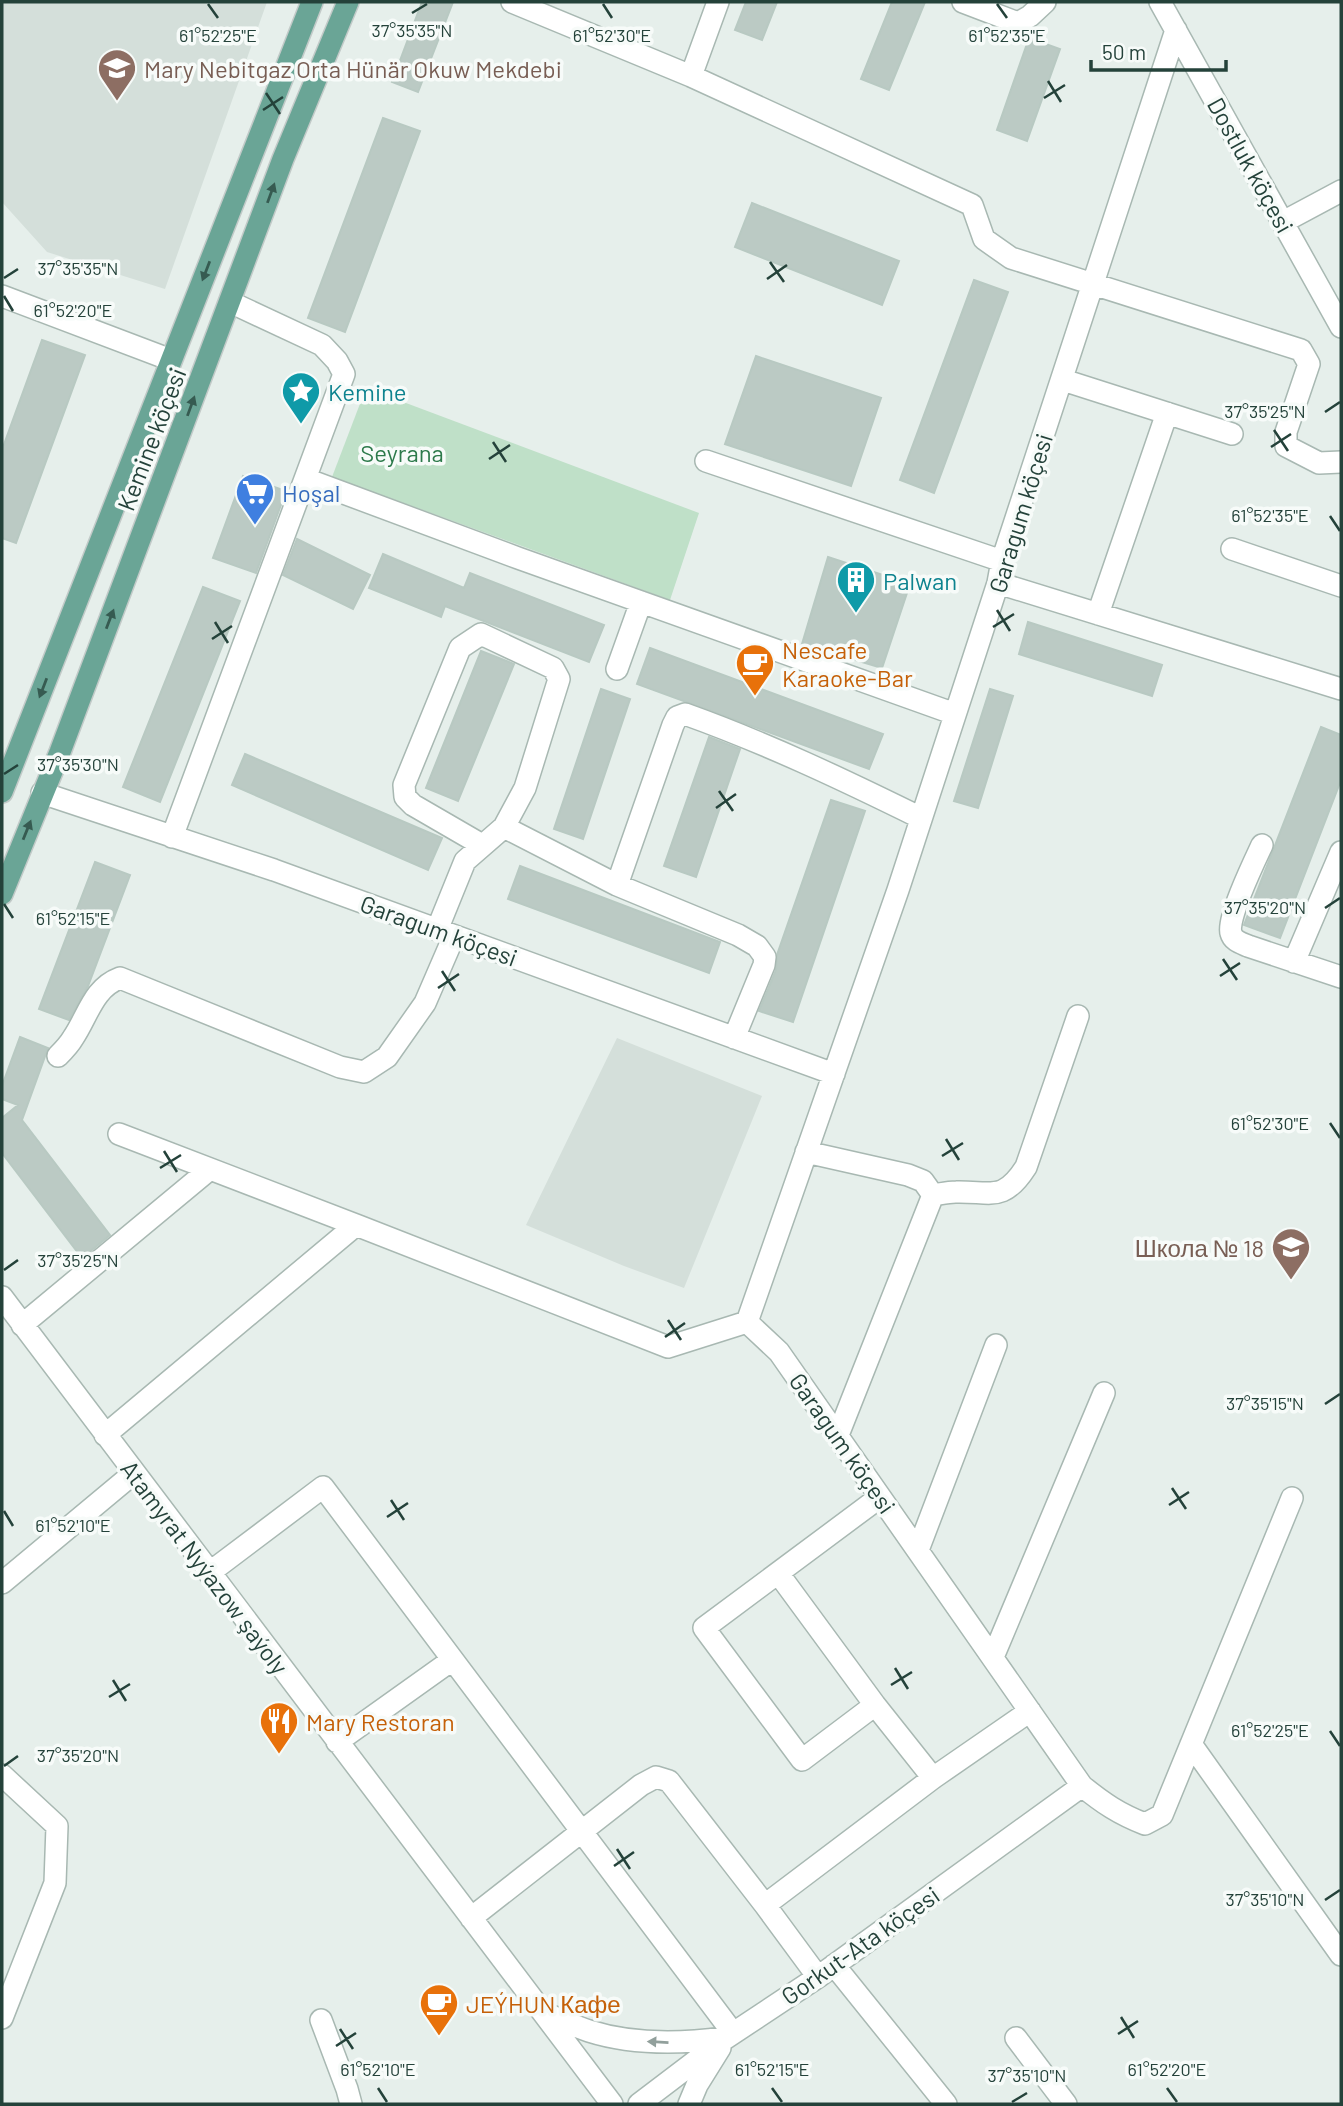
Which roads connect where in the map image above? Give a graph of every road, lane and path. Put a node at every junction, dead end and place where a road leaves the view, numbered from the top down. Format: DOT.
graph roads {
  1 [pos="312,2"];
  2 [pos="348,2"];
  3 [pos="512,2"];
  4 [pos="718,2"];
  5 [pos="963,2"];
  6 [pos="1045,2"];
  7 [pos="1160,2"];
  8 [pos="1175,30"];
  9 [pos="691,76"];
  10 [pos="1341,191"];
  11 [pos="1283,222"];
  12 [pos="1094,283"];
  13 [pos="2,296"];
  14 [pos="230,302"];
  15 [pos="1341,327"];
  16 [pos="171,360"];
  17 [pos="205,369"];
  18 [pos="1063,380"];
  19 [pos="1167,413"];
  20 [pos="1232,434"];
  21 [pos="706,461"];
  22 [pos="1341,462"];
  23 [pos="306,480"];
  24 [pos="1232,549"];
  25 [pos="1002,561"];
  26 [pos="998,583"];
  27 [pos="1341,586"];
  28 [pos="641,602"];
  29 [pos="1097,614"];
  30 [pos="617,669"];
  31 [pos="1341,689"];
  32 [pos="956,714"];
  33 [pos="4,786"];
  34 [pos="43,793"];
  35 [pos="921,818"];
  36 [pos="505,827"];
  37 [pos="172,837"];
  38 [pos="482,845"];
  39 [pos="1262,845"];
  40 [pos="1341,852"];
  41 [pos="617,885"];
  42 [pos="2,894"];
  43 [pos="445,933"];
  44 [pos="1294,962"];
  45 [pos="1341,977"];
  46 [pos="1078,1016"];
  47 [pos="734,1038"];
  48 [pos="58,1056"];
  49 [pos="834,1074"];
  50 [pos="119,1134"];
  51 [pos="806,1152"];
  52 [pos="210,1169"];
  53 [pos="933,1195"];
  54 [pos="356,1225"];
  55 [pos="2,1297"];
  56 [pos="747,1322"];
  57 [pos="22,1325"];
  58 [pos="996,1345"];
  59 [pos="1104,1393"];
  60 [pos="105,1435"];
  61 [pos="838,1435"];
  62 [pos="134,1472"];
  63 [pos="880,1497"];
  64 [pos="1292,1497"];
  65 [pos="918,1550"];
  66 [pos="209,1573"];
  67 [pos="778,1573"];
  68 [pos="2,1583"];
  69 [pos="993,1657"];
  70 [pos="452,1660"];
  71 [pos="875,1705"];
  72 [pos="1030,1711"];
  73 [pos="337,1742"];
  74 [pos="1191,1744"];
  75 [pos="2,1775"];
  76 [pos="933,1778"];
  77 [pos="1082,1786"];
  78 [pos="582,1832"];
  79 [pos="765,1905"];
  80 [pos="471,1919"];
  81 [pos="1341,1955"];
  82 [pos="826,1971"];
  83 [pos="543,2013"];
  84 [pos="2,2018"];
  85 [pos="321,2020"];
  86 [pos="729,2036"];
  87 [pos="1016,2038"];
  88 [pos="351,2104"];
  89 [pos="612,2104"];
  90 [pos="639,2104"];
  91 [pos="689,2104"];
  92 [pos="946,2104"];
  93 [pos="1066,2104"];
  1 -- 16 [label="main road, Kemine köçesi, one-way"];
  14 -- 2 [label="main road, Kemine köçesi, one-way"];
  3 -- 9 [label="street"];
  4 -- 9 [label="street"];
  5 -- 6 [label="street"];
  7 -- 8 [label="street, Dostluk köçesi"];
  8 -- 11 [label="street, Dostluk köçesi"];
  8 -- 12 [label="street, Garagum köçesi"];
  9 -- 12 [label="street"];
  10 -- 11 [label="street"];
  11 -- 15 [label="street, Dostluk köçesi"];
  12 -- 18 [label="street, Garagum köçesi"];
  12 -- 22 [label="street"];
  13 -- 16 [label="street"];
  14 -- 17 [label="main road, Kemine köçesi"];
  14 -- 23 [label="street"];
  16 -- 17 [label="main road"];
  16 -- 33 [label="main road, Kemine köçesi, one-way"];
  34 -- 17 [label="main road, Kemine köçesi, one-way"];
  18 -- 19 [label="street"];
  18 -- 25 [label="street, Garagum köçesi"];
  19 -- 20 [label="street"];
  19 -- 29 [label="street"];
  21 -- 25 [label="street"];
  23 -- 28 [label="street"];
  23 -- 37 [label="street"];
  24 -- 27 [label="street"];
  25 -- 26 [label="street, Garagum köçesi"];
  26 -- 29 [label="street"];
  26 -- 32 [label="street, Garagum köçesi"];
  28 -- 30 [label="street"];
  28 -- 32 [label="street"];
  29 -- 31 [label="street"];
  32 -- 35 [label="street, Garagum köçesi"];
  33 -- 34 [label="main road"];
  34 -- 37 [label="street, Garagum köçesi"];
  42 -- 34 [label="main road, Kemine köçesi, one-way"];
  35 -- 41 [label="street"];
  35 -- 49 [label="street, Garagum köçesi"];
  36 -- 38 [label="street"];
  36 -- 38 [label="street"];
  36 -- 41 [label="street"];
  37 -- 43 [label="street, Garagum köçesi"];
  38 -- 43 [label="street"];
  39 -- 44 [label="street"];
  40 -- 44 [label="street"];
  41 -- 47 [label="street"];
  43 -- 47 [label="street, Garagum köçesi"];
  43 -- 48 [label="street"];
  44 -- 45 [label="street"];
  46 -- 53 [label="street"];
  47 -- 49 [label="street, Garagum köçesi"];
  49 -- 51 [label="street, Garagum köçesi"];
  50 -- 52 [label="street"];
  51 -- 53 [label="street"];
  51 -- 56 [label="street, Garagum köçesi"];
  52 -- 54 [label="street"];
  52 -- 57 [label="street"];
  53 -- 61 [label="street"];
  54 -- 56 [label="street"];
  54 -- 60 [label="street"];
  55 -- 57 [label="street, Atamyrat Nyýazow şaýoly"];
  56 -- 61 [label="street, Garagum köçesi"];
  57 -- 60 [label="street, Atamyrat Nyýazow şaýoly"];
  58 -- 65 [label="street"];
  59 -- 69 [label="street"];
  60 -- 62 [label="street, Atamyrat Nyýazow şaýoly"];
  61 -- 63 [label="street, Garagum köçesi"];
  62 -- 66 [label="street, Atamyrat Nyýazow şaýoly"];
  62 -- 68 [label="street"];
  63 -- 65 [label="street, Garagum köçesi"];
  63 -- 67 [label="street"];
  64 -- 74 [label="street"];
  65 -- 69 [label="street, Garagum köçesi"];
  66 -- 70 [label="street"];
  66 -- 73 [label="street, Atamyrat Nyýazow şaýoly"];
  67 -- 71 [label="street"];
  67 -- 71 [label="street"];
  69 -- 72 [label="street, Garagum köçesi"];
  70 -- 73 [label="street"];
  70 -- 78 [label="street"];
  71 -- 76 [label="street"];
  72 -- 76 [label="street"];
  72 -- 77 [label="street, Garagum köçesi"];
  73 -- 80 [label="street, Atamyrat Nyýazow şaýoly"];
  74 -- 77 [label="street, Garagum köçesi"];
  74 -- 81 [label="street"];
  75 -- 84 [label="street"];
  76 -- 79 [label="street"];
  77 -- 82 [label="street, Gorkut-Ata köçesi"];
  78 -- 79 [label="street"];
  78 -- 80 [label="street"];
  78 -- 86 [label="street"];
  79 -- 82 [label="street"];
  80 -- 83 [label="street, Atamyrat Nyýazow şaýoly"];
  82 -- 86 [label="street, Gorkut-Ata köçesi"];
  82 -- 92 [label="street"];
  86 -- 83 [label="street, one-way"];
  83 -- 89 [label="street, Atamyrat Nyýazow şaýoly"];
  85 -- 88 [label="street"];
  86 -- 90 [label="street, Gorkut-Ata köçesi"];
  86 -- 91 [label="street"];
  87 -- 93 [label="street"];
}
